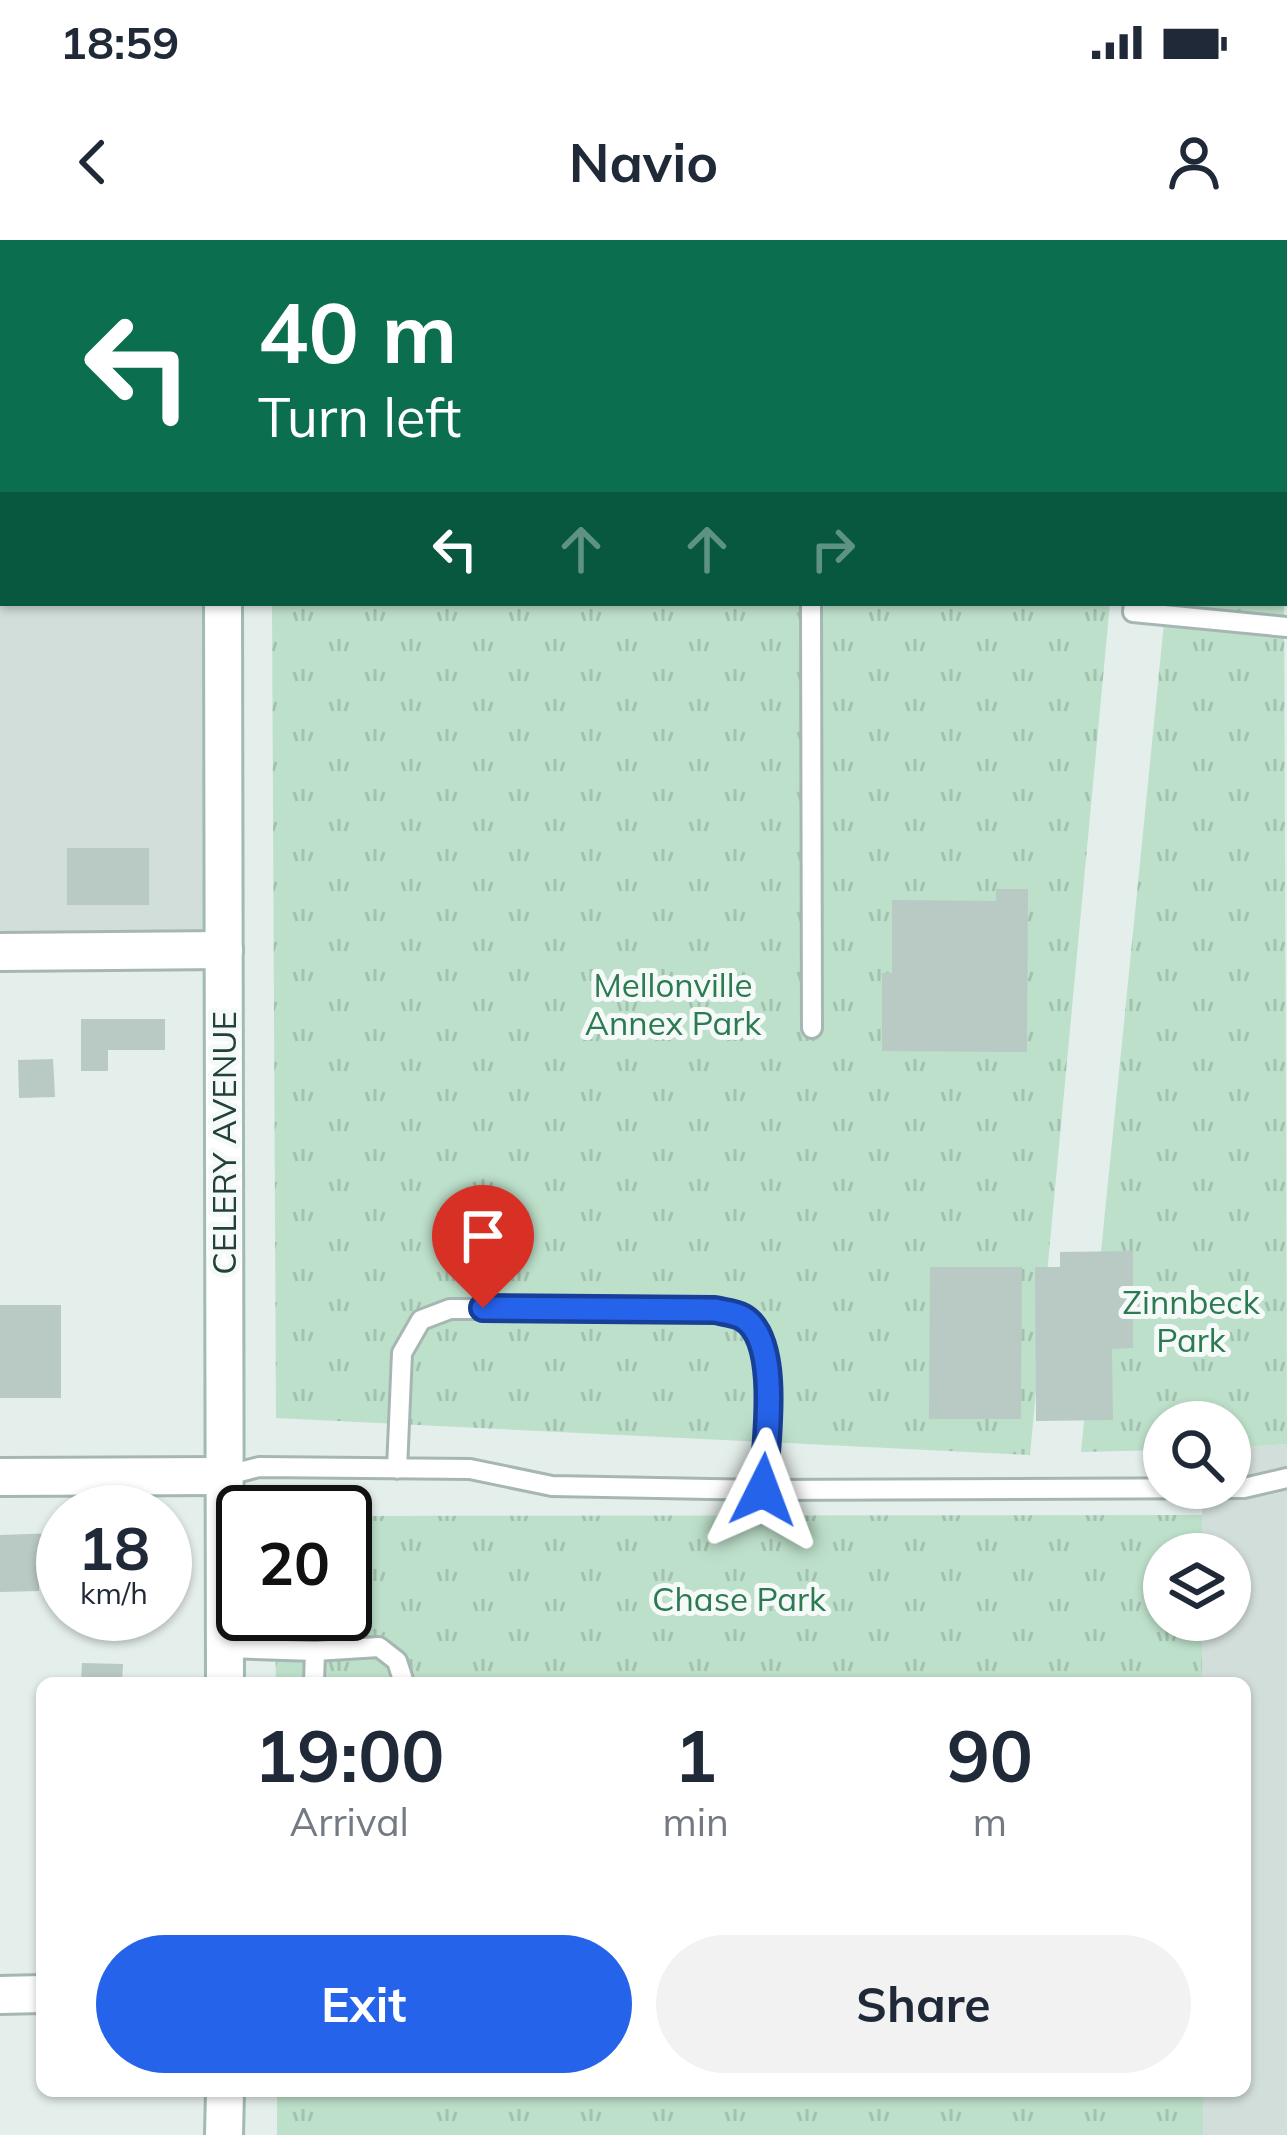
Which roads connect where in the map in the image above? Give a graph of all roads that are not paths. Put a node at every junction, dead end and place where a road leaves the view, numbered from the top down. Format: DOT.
graph roads {
  1 [pos="223,606"];
  2 [pos="811,606"];
  3 [pos="1133,606"];
  4 [pos="1287,627"];
  5 [pos="224,950"];
  6 [pos="0,952"];
  7 [pos="812,1028"];
  8 [pos="397,1469"];
  9 [pos="224,1476"];
  10 [pos="0,1477"];
  11 [pos="1287,1478"];
  12 [pos="763,1490"];
  13 [pos="315,1651"];
  14 [pos="225,1665"];
  15 [pos="314,1677"];
  16 [pos="402,1677"];
  17 [pos="36,1994"];
  18 [pos="0,1995"];
  19 [pos="225,2097"];
  20 [pos="224,2135"];
  1 -- 5 [label="main road, CELERY AVENUE"];
  2 -- 7 [label="lane"];
  3 -- 4 [label="lane"];
  5 -- 6 [label="main road"];
  5 -- 9 [label="main road, CELERY AVENUE"];
  8 -- 9 [label="lane"];
  8 -- 12 [label="lane"];
  8 -- 12 [label="lane"];
  9 -- 10 [label="main road"];
  9 -- 14 [label="main road, CELERY AVENUE"];
  11 -- 12 [label="lane"];
  13 -- 14 [label="lane"];
  13 -- 15 [label="lane"];
  13 -- 16 [label="lane"];
  17 -- 18 [label="main road"];
  19 -- 20 [label="main road"];
}
